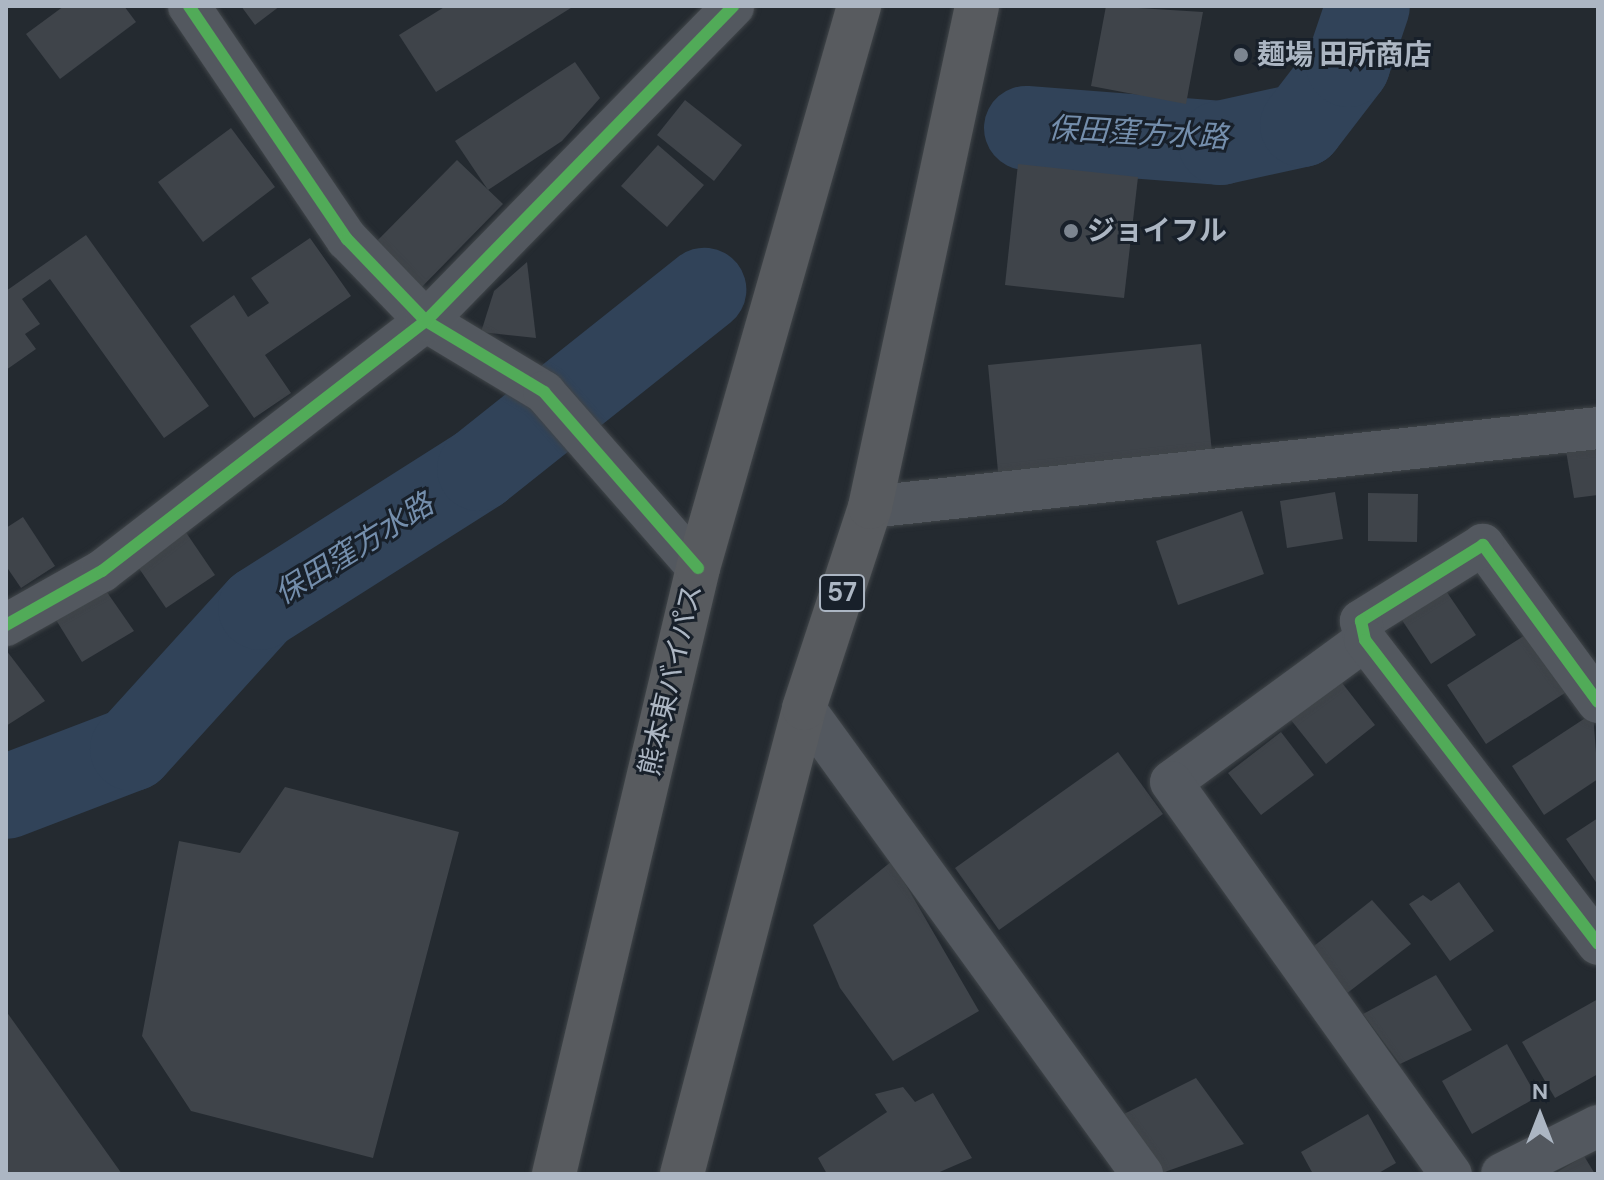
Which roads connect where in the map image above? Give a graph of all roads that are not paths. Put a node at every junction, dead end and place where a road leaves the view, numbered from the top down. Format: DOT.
graph roads {
  1 [pos="189,6"];
  2 [pos="733,6"];
  3 [pos="859,6"];
  4 [pos="977,6"];
  5 [pos="426,321"];
  6 [pos="1598,428"];
  7 [pos="870,507"];
  8 [pos="698,568"];
  9 [pos="6,625"];
  10 [pos="1365,640"];
  11 [pos="1598,702"];
  12 [pos="804,708"];
  13 [pos="1598,944"];
  14 [pos="1598,1126"];
  15 [pos="554,1174"];
  16 [pos="682,1174"];
  17 [pos="1142,1174"];
  18 [pos="1451,1174"];
  19 [pos="1502,1174"];
  1 -- 5 [label="street"];
  2 -- 5 [label="street"];
  3 -- 8 [label="highway, 熊本東バイパス"];
  4 -- 7 [label="highway, 57"];
  5 -- 8 [label="street"];
  5 -- 9 [label="street"];
  6 -- 7 [label="street"];
  7 -- 12 [label="highway, 57"];
  8 -- 15 [label="highway, 熊本東バイパス"];
  10 -- 11 [label="street"];
  10 -- 13 [label="street"];
  10 -- 18 [label="street"];
  12 -- 16 [label="highway, 57"];
  12 -- 17 [label="street"];
  14 -- 19 [label="street"];
}
